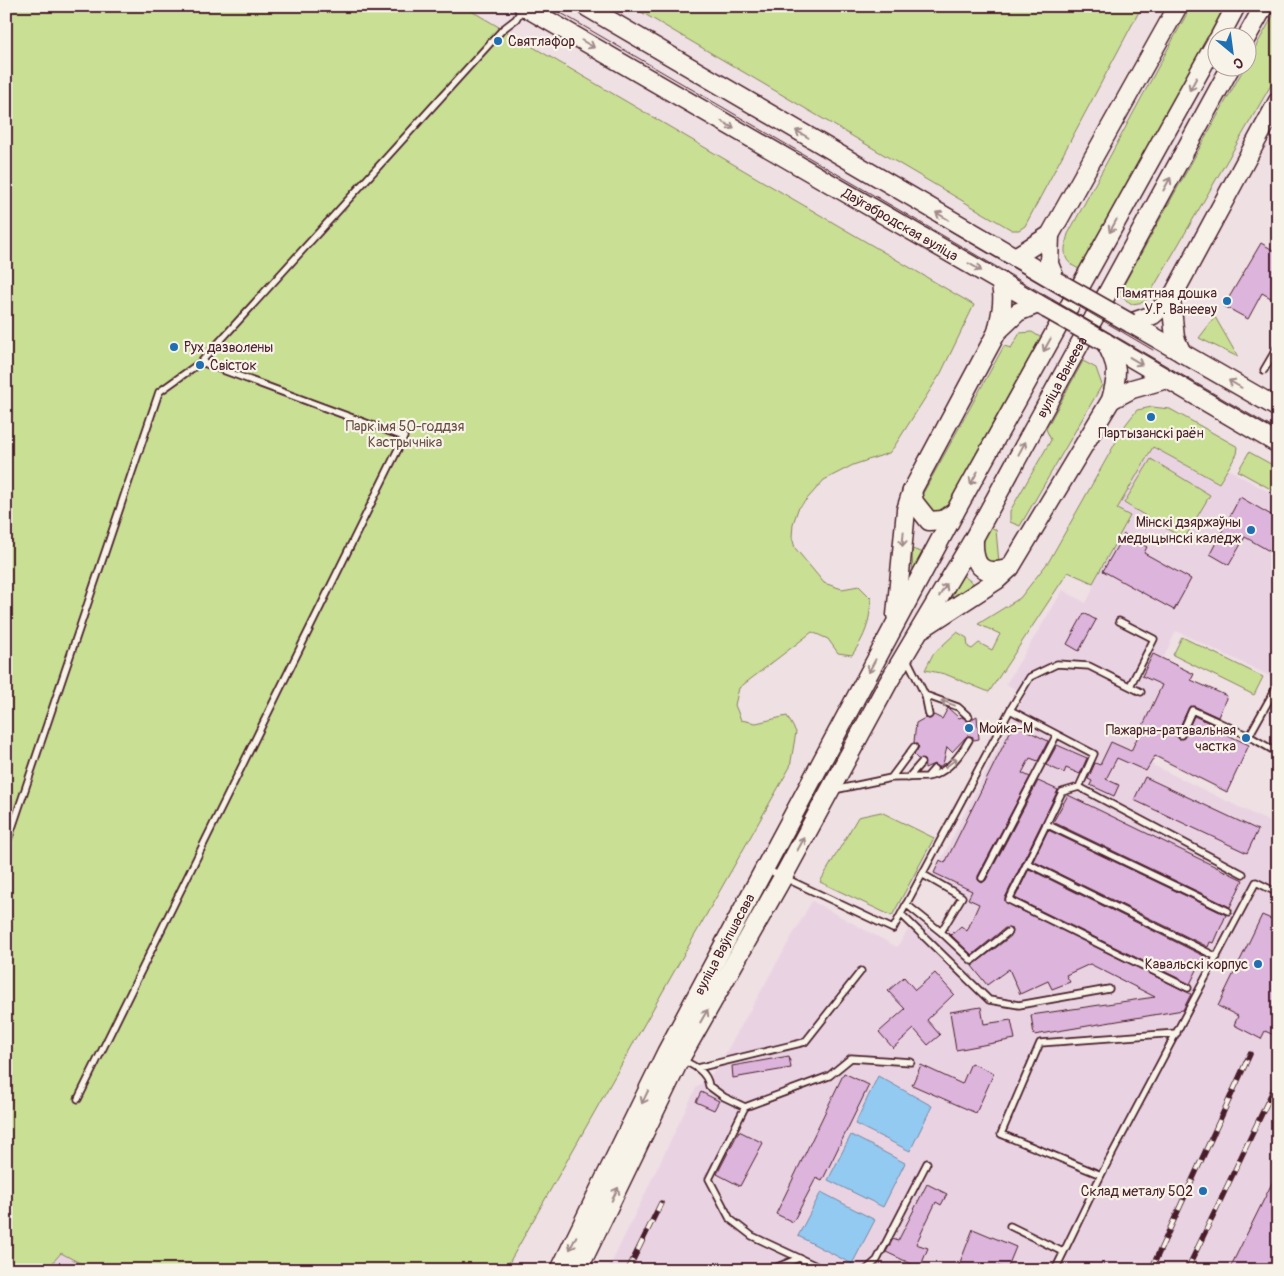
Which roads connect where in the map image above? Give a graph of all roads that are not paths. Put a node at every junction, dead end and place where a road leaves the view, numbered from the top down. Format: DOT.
graph roads {
  1 [pos="524,6"];
  2 [pos="585,6"];
  3 [pos="1178,6"];
  4 [pos="1236,6"];
  5 [pos="1264,6"];
  6 [pos="1224,28"];
  7 [pos="1252,28"];
  8 [pos="1206,60"];
  9 [pos="1225,78"];
  10 [pos="1278,101"];
  11 [pos="1050,235"];
  12 [pos="1015,258"];
  13 [pos="1056,280"];
  14 [pos="1000,281"];
  15 [pos="1171,299"];
  16 [pos="1043,306"];
  17 [pos="1130,323"];
  18 [pos="997,332"];
  19 [pos="1105,342"];
  20 [pos="1278,346"];
  21 [pos="1182,353"];
  22 [pos="201,362"];
  23 [pos="1264,370"];
  24 [pos="1167,379"];
  25 [pos="1111,400"];
  26 [pos="1278,408"];
  27 [pos="1278,444"];
  28 [pos="912,492"];
  29 [pos="955,512"];
  30 [pos="974,538"];
  31 [pos="1010,568"];
  32 [pos="1118,621"];
  33 [pos="896,623"];
  34 [pos="918,632"];
  35 [pos="905,655"];
  36 [pos="888,683"];
  37 [pos="1278,684"];
  38 [pos="1130,686"];
  39 [pos="1141,692"];
  40 [pos="925,695"];
  41 [pos="1010,710"];
  42 [pos="929,715"];
  43 [pos="969,717"];
  44 [pos="1181,735"];
  45 [pos="1056,736"];
  46 [pos="1249,736"];
  47 [pos="969,740"];
  48 [pos="914,747"];
  49 [pos="1278,753"];
  50 [pos="921,763"];
  51 [pos="934,769"];
  52 [pos="927,777"];
  53 [pos="891,778"];
  54 [pos="908,778"];
  55 [pos="1079,787"];
  56 [pos="830,791"];
  57 [pos="1046,824"];
  58 [pos="6,846"];
  59 [pos="1027,863"];
  60 [pos="764,868"];
  61 [pos="922,874"];
  62 [pos="1243,874"];
  63 [pos="783,877"];
  64 [pos="982,878"];
  65 [pos="1278,893"];
  66 [pos="906,904"];
  67 [pos="1228,911"];
  68 [pos="901,914"];
  69 [pos="941,932"];
  70 [pos="1008,932"];
  71 [pos="1217,957"];
  72 [pos="861,971"];
  73 [pos="1188,988"];
  74 [pos="1109,989"];
  75 [pos="1177,1033"];
  76 [pos="673,1056"];
  77 [pos="911,1062"];
  78 [pos="697,1068"];
  79 [pos="78,1099"];
  80 [pos="745,1107"];
  81 [pos="927,1163"];
  82 [pos="1101,1175"];
  83 [pos="1010,1226"];
  84 [pos="1063,1252"];
  85 [pos="799,1258"];
  86 [pos="560,1270"];
  87 [pos="578,1270"];
  88 [pos="770,1270"];
  89 [pos="825,1270"];
  90 [pos="866,1270"];
  91 [pos="1055,1270"];
  1 -- 14 [label="main road, Даўгабродская вуліца, one-way"];
  1 -- 22 [label="lane"];
  12 -- 2 [label="main road, Даўгабродская вуліца, one-way"];
  3 -- 11 [label="main road"];
  4 -- 6 [label="main road"];
  5 -- 7 [label="main road"];
  8 -- 29 [label="main road, вуліца Ванеева, one-way"];
  30 -- 9 [label="main road, вуліца Ванеева, one-way"];
  10 -- 15 [label="main road"];
  11 -- 12 [label="main road"];
  11 -- 13 [label="main road"];
  12 -- 13 [label="main road, Даўгабродская вуліца"];
  13 -- 17 [label="main road, Даўгабродская вуліца, bridge"];
  14 -- 16 [label="main road, Даўгабродская вуліца"];
  14 -- 18 [label="main road"];
  15 -- 17 [label="main road"];
  15 -- 21 [label="main road"];
  16 -- 18 [label="main road"];
  16 -- 19 [label="main road, Даўгабродская вуліца, bridge"];
  17 -- 21 [label="main road, Даўгабродская вуліца"];
  18 -- 28 [label="main road"];
  19 -- 24 [label="main road, Даўгабродская вуліца, one-way"];
  19 -- 25 [label="main road"];
  20 -- 23 [label="lane"];
  26 -- 21 [label="main road, Даўгабродская вуліца, one-way"];
  22 -- 58 [label="lane"];
  22 -- 79 [label="lane"];
  24 -- 25 [label="main road"];
  24 -- 27 [label="main road, Даўгабродская вуліца"];
  25 -- 31 [label="main road"];
  28 -- 29 [label="main road"];
  28 -- 33 [label="main road, one-way"];
  29 -- 33 [label="main road, вуліца Ванеева"];
  30 -- 31 [label="main road"];
  34 -- 30 [label="main road, вуліца Ванеева, one-way"];
  31 -- 34 [label="main road"];
  32 -- 38 [label="lane"];
  33 -- 60 [label="main road, вуліца Ваўпшасава, one-way"];
  34 -- 35 [label="main road, вуліца Ванеева"];
  35 -- 36 [label="main road, вуліца Ванеева"];
  35 -- 40 [label="lane"];
  36 -- 56 [label="main road, вуліца Ваўпшасава"];
  37 -- 46 [label="lane"];
  38 -- 39 [label="lane"];
  38 -- 41 [label="lane"];
  40 -- 42 [label="lane"];
  43 -- 40 [label="lane, one-way"];
  41 -- 45 [label="lane"];
  41 -- 61 [label="lane"];
  44 -- 46 [label="lane"];
  45 -- 55 [label="lane"];
  45 -- 64 [label="lane"];
  46 -- 49 [label="lane"];
  52 -- 47 [label="lane, one-way"];
  48 -- 53 [label="lane"];
  50 -- 54 [label="lane"];
  51 -- 52 [label="lane"];
  52 -- 54 [label="lane"];
  53 -- 54 [label="lane"];
  53 -- 56 [label="lane"];
  55 -- 57 [label="lane"];
  55 -- 62 [label="lane"];
  63 -- 56 [label="main road, вуліца Ваўпшасава, one-way"];
  57 -- 59 [label="lane"];
  57 -- 67 [label="lane"];
  59 -- 71 [label="lane"];
  59 -- 73 [label="lane"];
  60 -- 63 [label="lane"];
  60 -- 76 [label="main road, вуліца Ваўпшасава"];
  61 -- 66 [label="lane"];
  61 -- 69 [label="lane"];
  63 -- 68 [label="lane"];
  76 -- 63 [label="main road, вуліца Ваўпшасава, one-way"];
  65 -- 71 [label="lane"];
  66 -- 68 [label="lane"];
  66 -- 69 [label="lane"];
  68 -- 74 [label="lane"];
  69 -- 70 [label="lane"];
  71 -- 75 [label="lane"];
  72 -- 78 [label="lane"];
  75 -- 82 [label="lane"];
  75 -- 82 [label="lane"];
  76 -- 78 [label="lane"];
  76 -- 86 [label="main road, вуліца Ваўпшасава, one-way"];
  87 -- 76 [label="main road, вуліца Ваўпшасава, one-way"];
  77 -- 80 [label="lane"];
  78 -- 80 [label="lane"];
  80 -- 85 [label="lane"];
  81 -- 90 [label="lane"];
  82 -- 84 [label="lane"];
  83 -- 84 [label="lane"];
  84 -- 91 [label="lane"];
  85 -- 88 [label="lane"];
  85 -- 89 [label="lane"];
}
